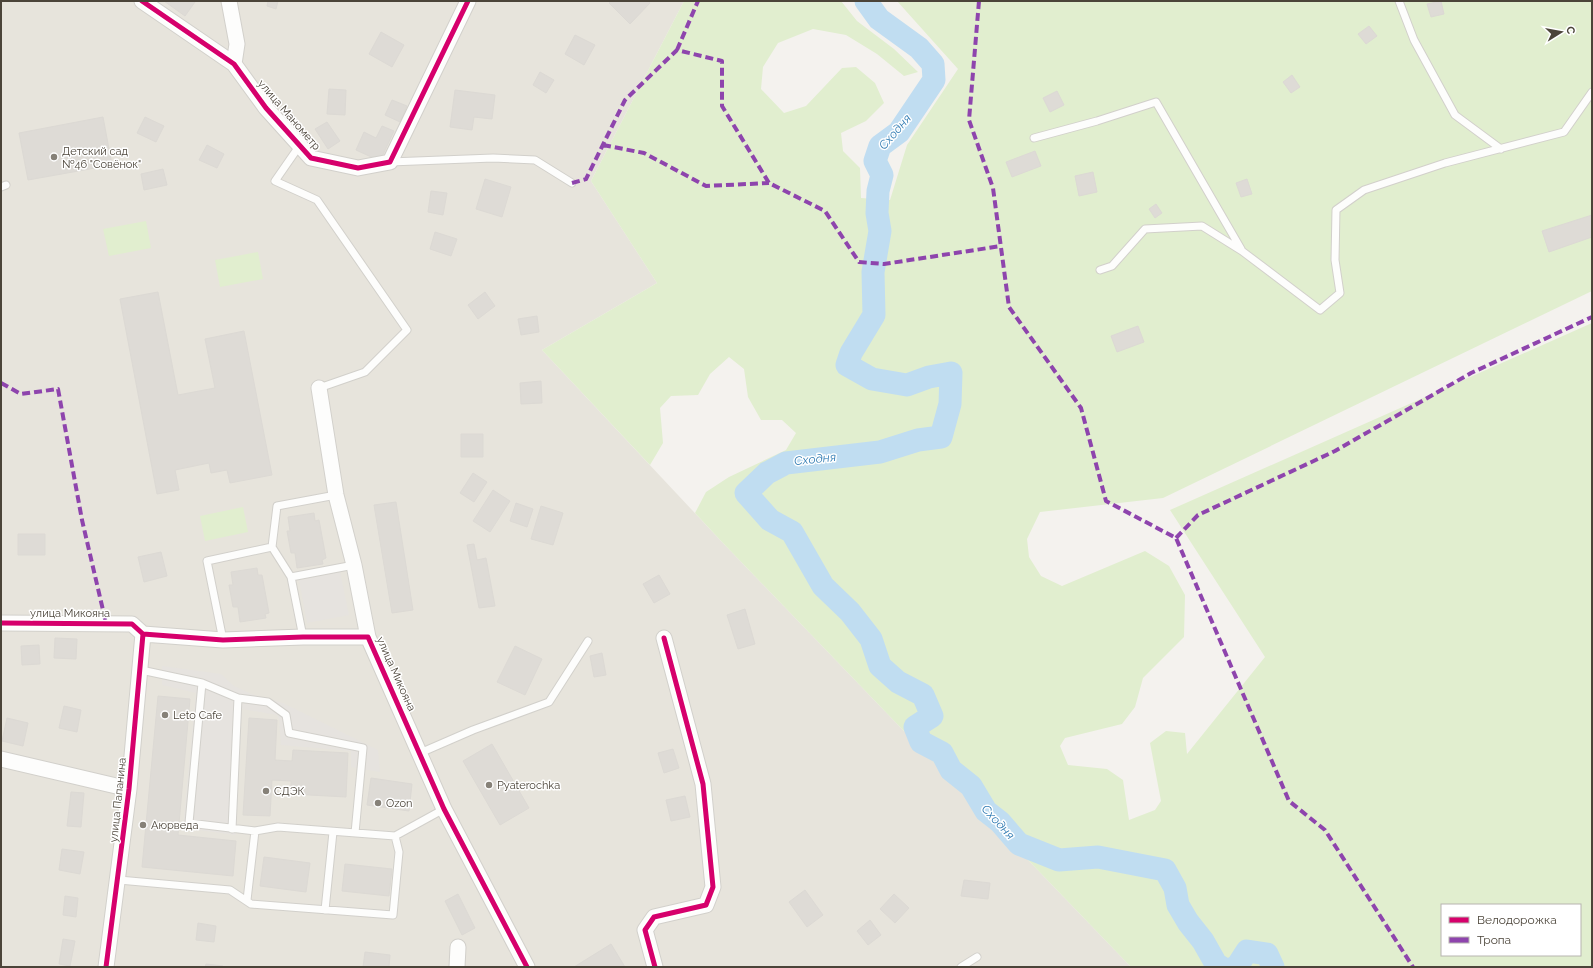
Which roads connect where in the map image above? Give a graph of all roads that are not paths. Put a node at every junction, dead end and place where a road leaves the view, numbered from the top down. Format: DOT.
graph roads {
  1 [pos="142,1"];
  2 [pos="229,1"];
  3 [pos="468,1"];
  4 [pos="1399,1"];
  5 [pos="234,64"];
  6 [pos="1592,92"];
  7 [pos="1034,138"];
  8 [pos="300,145"];
  9 [pos="1501,149"];
  10 [pos="390,162"];
  11 [pos="572,183"];
  12 [pos="1242,251"];
  13 [pos="1100,270"];
  14 [pos="319,388"];
  15 [pos="336,495"];
  16 [pos="272,547"];
  17 [pos="354,565"];
  18 [pos="291,577"];
  19 [pos="1,623"];
  20 [pos="143,634"];
  21 [pos="303,637"];
  22 [pos="368,637"];
  23 [pos="664,638"];
  24 [pos="223,640"];
  25 [pos="588,641"];
  26 [pos="141,670"];
  27 [pos="202,684"];
  28 [pos="238,698"];
  29 [pos="420,753"];
  30 [pos="1,759"];
  31 [pos="129,790"];
  32 [pos="444,809"];
  33 [pos="232,829"];
  34 [pos="254,831"];
  35 [pos="333,832"];
  36 [pos="355,832"];
  37 [pos="395,836"];
  38 [pos="119,880"];
  39 [pos="247,900"];
  40 [pos="325,910"];
  41 [pos="458,947"];
  42 [pos="978,957"];
  43 [pos="106,967"];
  44 [pos="457,967"];
  45 [pos="527,967"];
  46 [pos="654,967"];
  47 [pos="961,967"];
  1 -- 5 [label="street, улица Манометр"];
  2 -- 5 [label="street"];
  3 -- 10 [label="street"];
  4 -- 9 [label="lane"];
  5 -- 8 [label="street, улица Манометр"];
  6 -- 9 [label="lane"];
  7 -- 12 [label="lane"];
  8 -- 10 [label="street, улица Манометр"];
  8 -- 14 [label="lane"];
  9 -- 12 [label="lane"];
  10 -- 11 [label="lane"];
  12 -- 13 [label="lane"];
  14 -- 15 [label="street, улица Микояна"];
  15 -- 16 [label="lane"];
  15 -- 17 [label="street, улица Микояна"];
  16 -- 18 [label="lane"];
  16 -- 24 [label="lane"];
  17 -- 18 [label="lane"];
  17 -- 22 [label="street, улица Микояна"];
  18 -- 21 [label="lane"];
  19 -- 20 [label="street, улица Микояна"];
  20 -- 24 [label="street, улица Микояна"];
  20 -- 26 [label="street, улица Папанина"];
  21 -- 22 [label="street, улица Микояна"];
  21 -- 24 [label="street, улица Микояна"];
  22 -- 29 [label="street, улица Микояна"];
  23 -- 46 [label="street"];
  25 -- 29 [label="lane"];
  26 -- 27 [label="lane"];
  26 -- 31 [label="street, улица Папанина"];
  27 -- 28 [label="lane"];
  27 -- 33 [label="lane"];
  28 -- 33 [label="lane"];
  28 -- 36 [label="lane"];
  29 -- 32 [label="street, улица Микояна"];
  30 -- 31 [label="street"];
  31 -- 38 [label="street, улица Папанина"];
  32 -- 37 [label="lane"];
  32 -- 45 [label="street, улица Микояна"];
  33 -- 34 [label="lane"];
  34 -- 35 [label="lane"];
  34 -- 39 [label="lane"];
  35 -- 36 [label="lane"];
  35 -- 40 [label="lane"];
  36 -- 37 [label="lane"];
  37 -- 40 [label="lane"];
  38 -- 39 [label="lane"];
  38 -- 43 [label="street, улица Папанина"];
  39 -- 40 [label="lane"];
  41 -- 44 [label="street"];
  42 -- 47 [label="lane"];
}
